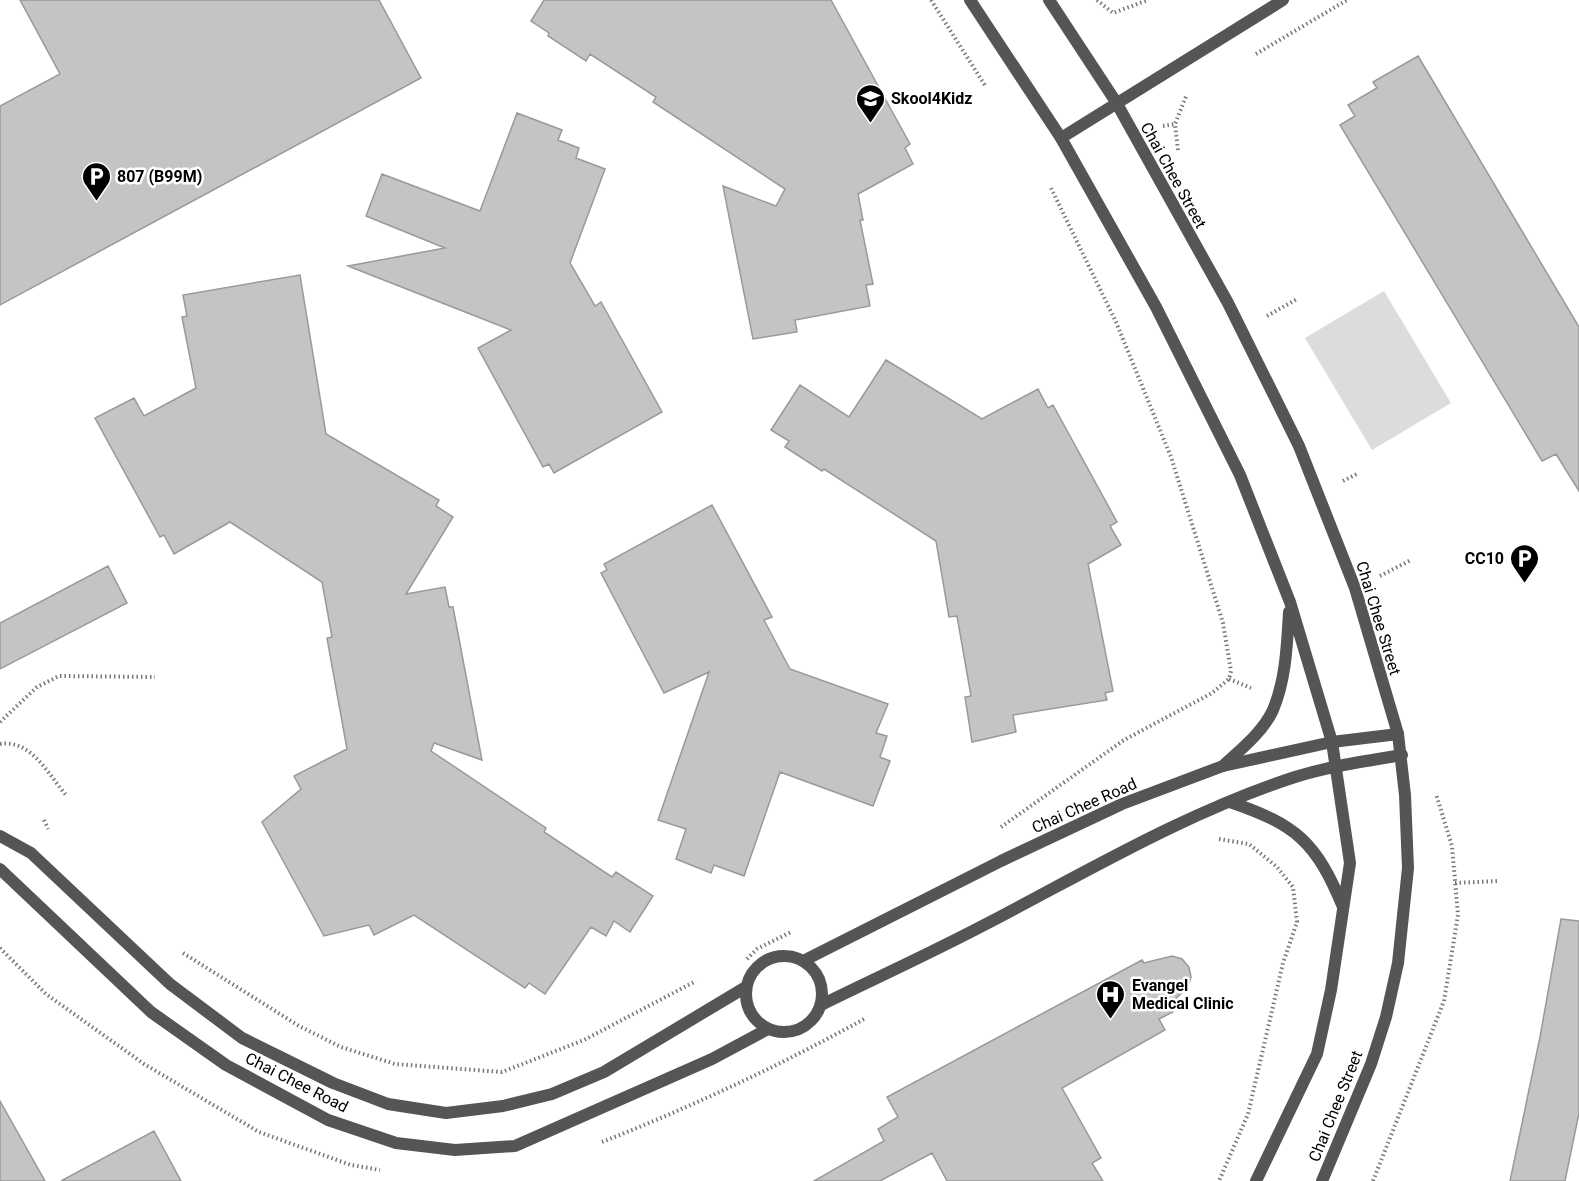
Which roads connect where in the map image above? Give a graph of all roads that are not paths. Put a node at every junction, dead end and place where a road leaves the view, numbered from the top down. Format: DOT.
graph roads {
  1 [pos="970,0"];
  2 [pos="1049,0"];
  3 [pos="1283,0"];
  4 [pos="1116,102"];
  5 [pos="1061,138"];
  6 [pos="1290,602"];
  7 [pos="1398,734"];
  8 [pos="1332,742"];
  9 [pos="1402,755"];
  10 [pos="1223,766"];
  11 [pos="1336,766"];
  12 [pos="1230,802"];
  13 [pos="0,836"];
  14 [pos="0,869"];
  15 [pos="1344,908"];
  16 [pos="803,961"];
  17 [pos="746,987"];
  18 [pos="820,1005"];
  19 [pos="768,1029"];
  20 [pos="1256,1181"];
  21 [pos="1322,1181"];
  1 -- 5 [label="street"];
  2 -- 4 [label="street, Chai Chee Street"];
  3 -- 4 [label="street"];
  4 -- 5 [label="street"];
  4 -- 7 [label="street, Chai Chee Street"];
  5 -- 6 [label="street"];
  6 -- 8 [label="street"];
  6 -- 10 [label="street"];
  7 -- 8 [label="street, Chai Chee Road"];
  7 -- 9 [label="street, Chai Chee Street"];
  8 -- 10 [label="street, Chai Chee Road"];
  8 -- 11 [label="street"];
  9 -- 11 [label="street, Chai Chee Road"];
  9 -- 21 [label="street, Chai Chee Street"];
  10 -- 16 [label="street, Chai Chee Road"];
  11 -- 12 [label="street, Chai Chee Road"];
  11 -- 15 [label="street"];
  12 -- 15 [label="street"];
  12 -- 18 [label="street, Chai Chee Road"];
  13 -- 17 [label="street, Chai Chee Road"];
  14 -- 19 [label="street, Chai Chee Road"];
  15 -- 20 [label="street"];
  16 -- 17 [label="street, Chai Chee Road"];
  16 -- 18 [label="street"];
  17 -- 19 [label="street"];
  18 -- 19 [label="street, Chai Chee Road"];
}
